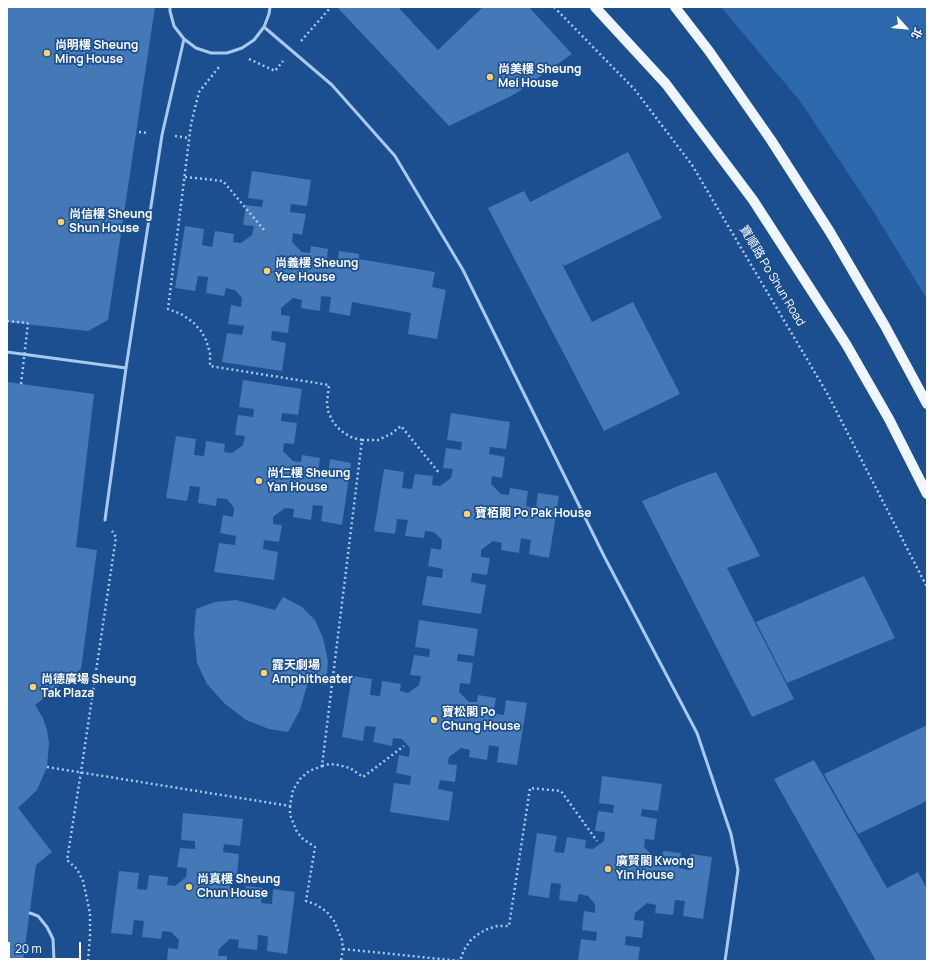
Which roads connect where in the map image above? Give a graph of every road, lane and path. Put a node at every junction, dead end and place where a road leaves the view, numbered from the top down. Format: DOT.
graph roads {
  1 [pos="170,7"];
  2 [pos="270,7"];
  3 [pos="331,7"];
  4 [pos="554,7"];
  5 [pos="595,7"];
  6 [pos="675,7"];
  7 [pos="264,27"];
  8 [pos="184,39"];
  9 [pos="292,51"];
  10 [pos="246,58"];
  11 [pos="221,64"];
  12 [pos="185,177"];
  13 [pos="265,231"];
  14 [pos="7,321"];
  15 [pos="7,352"];
  16 [pos="126,368"];
  17 [pos="21,384"];
  18 [pos="927,404"];
  19 [pos="362,440"];
  20 [pos="440,474"];
  21 [pos="927,494"];
  22 [pos="105,520"];
  23 [pos="927,587"];
  24 [pos="404,746"];
  25 [pos="322,766"];
  26 [pos="47,767"];
  27 [pos="81,772"];
  28 [pos="290,806"];
  29 [pos="597,841"];
  30 [pos="30,913"];
  31 [pos="343,949"];
  32 [pos="54,961"];
  33 [pos="88,961"];
  34 [pos="341,961"];
  35 [pos="725,961"];
  1 -- 8 [label="lane"];
  2 -- 7 [label="lane"];
  3 -- 9 [label="path"];
  4 -- 23 [label="path, 寶順路 Po Shun Road"];
  5 -- 21 [label="main road, 寶順路 Po Shun Road"];
  6 -- 18 [label="main road"];
  7 -- 8 [label="lane"];
  7 -- 9 [label="lane"];
  8 -- 16 [label="lane"];
  9 -- 10 [label="path"];
  9 -- 35 [label="lane"];
  11 -- 12 [label="path"];
  12 -- 13 [label="path"];
  12 -- 19 [label="path"];
  14 -- 17 [label="path, bridge"];
  15 -- 16 [label="lane"];
  16 -- 22 [label="lane"];
  19 -- 20 [label="path"];
  19 -- 25 [label="path"];
  22 -- 27 [label="path"];
  24 -- 25 [label="path"];
  25 -- 28 [label="path"];
  26 -- 27 [label="path"];
  27 -- 28 [label="path"];
  27 -- 33 [label="path"];
  28 -- 31 [label="path"];
  29 -- 31 [label="path"];
  30 -- 32 [label="lane"];
  31 -- 34 [label="path"];
}
